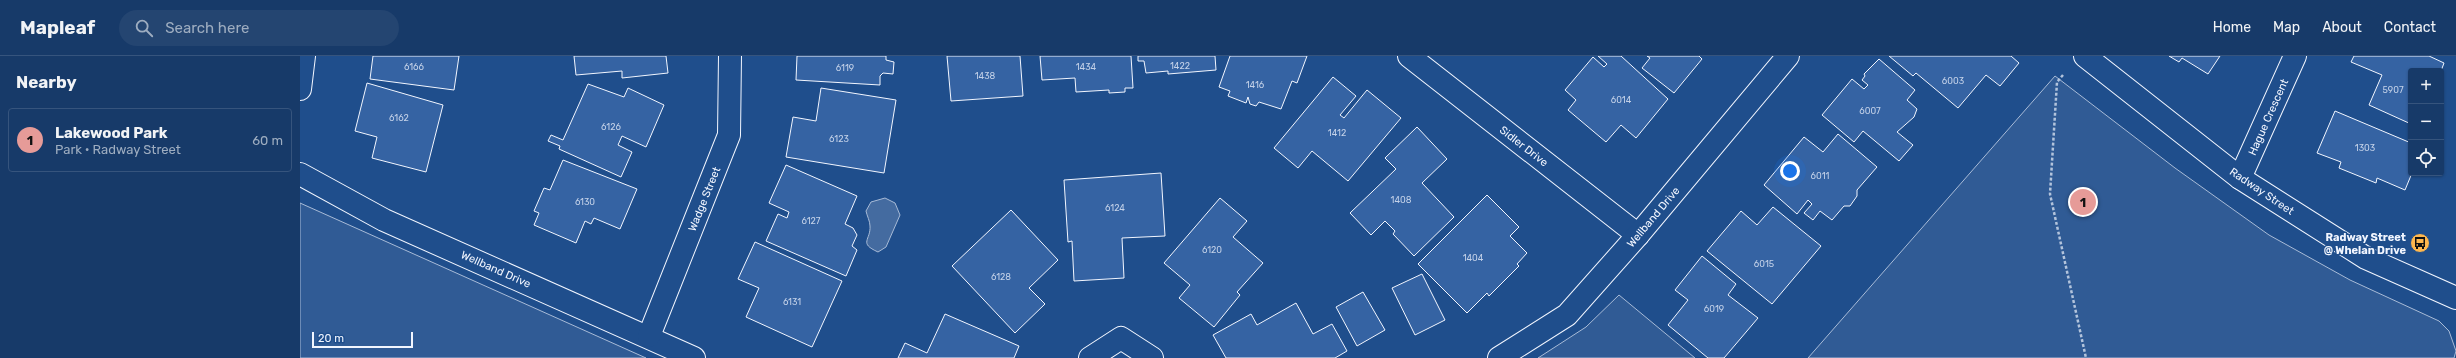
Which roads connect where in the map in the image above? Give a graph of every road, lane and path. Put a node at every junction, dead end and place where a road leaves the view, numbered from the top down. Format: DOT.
graph roads {
  1 [pos="730,56"];
  2 [pos="1409,56"];
  3 [pos="1788,56"];
  4 [pos="2085,56"];
  5 [pos="2295,56"];
  6 [pos="302,62"];
  7 [pos="2066,71"];
  8 [pos="300,89"];
  9 [pos="300,174"];
  10 [pos="2240,178"];
  11 [pos="1638,235"];
  12 [pos="2456,298"];
  13 [pos="649,336"];
  14 [pos="694,358"];
  15 [pos="1090,358"];
  16 [pos="1152,358"];
  17 [pos="1499,358"];
  18 [pos="2086,358"];
  1 -- 13 [label="street, Wadge Street"];
  2 -- 11 [label="street, Sidler Drive"];
  3 -- 11 [label="street, Wellband Drive"];
  4 -- 10 [label="street, Radway Street"];
  5 -- 10 [label="street, Hague Crescent"];
  6 -- 8 [label="street"];
  7 -- 18 [label="path"];
  9 -- 13 [label="street, Wellband Drive"];
  10 -- 12 [label="street, Radway Street"];
  11 -- 17 [label="street, Wellband Drive"];
  13 -- 14 [label="street, Wellband Drive"];
  15 -- 16 [label="street"];
}
